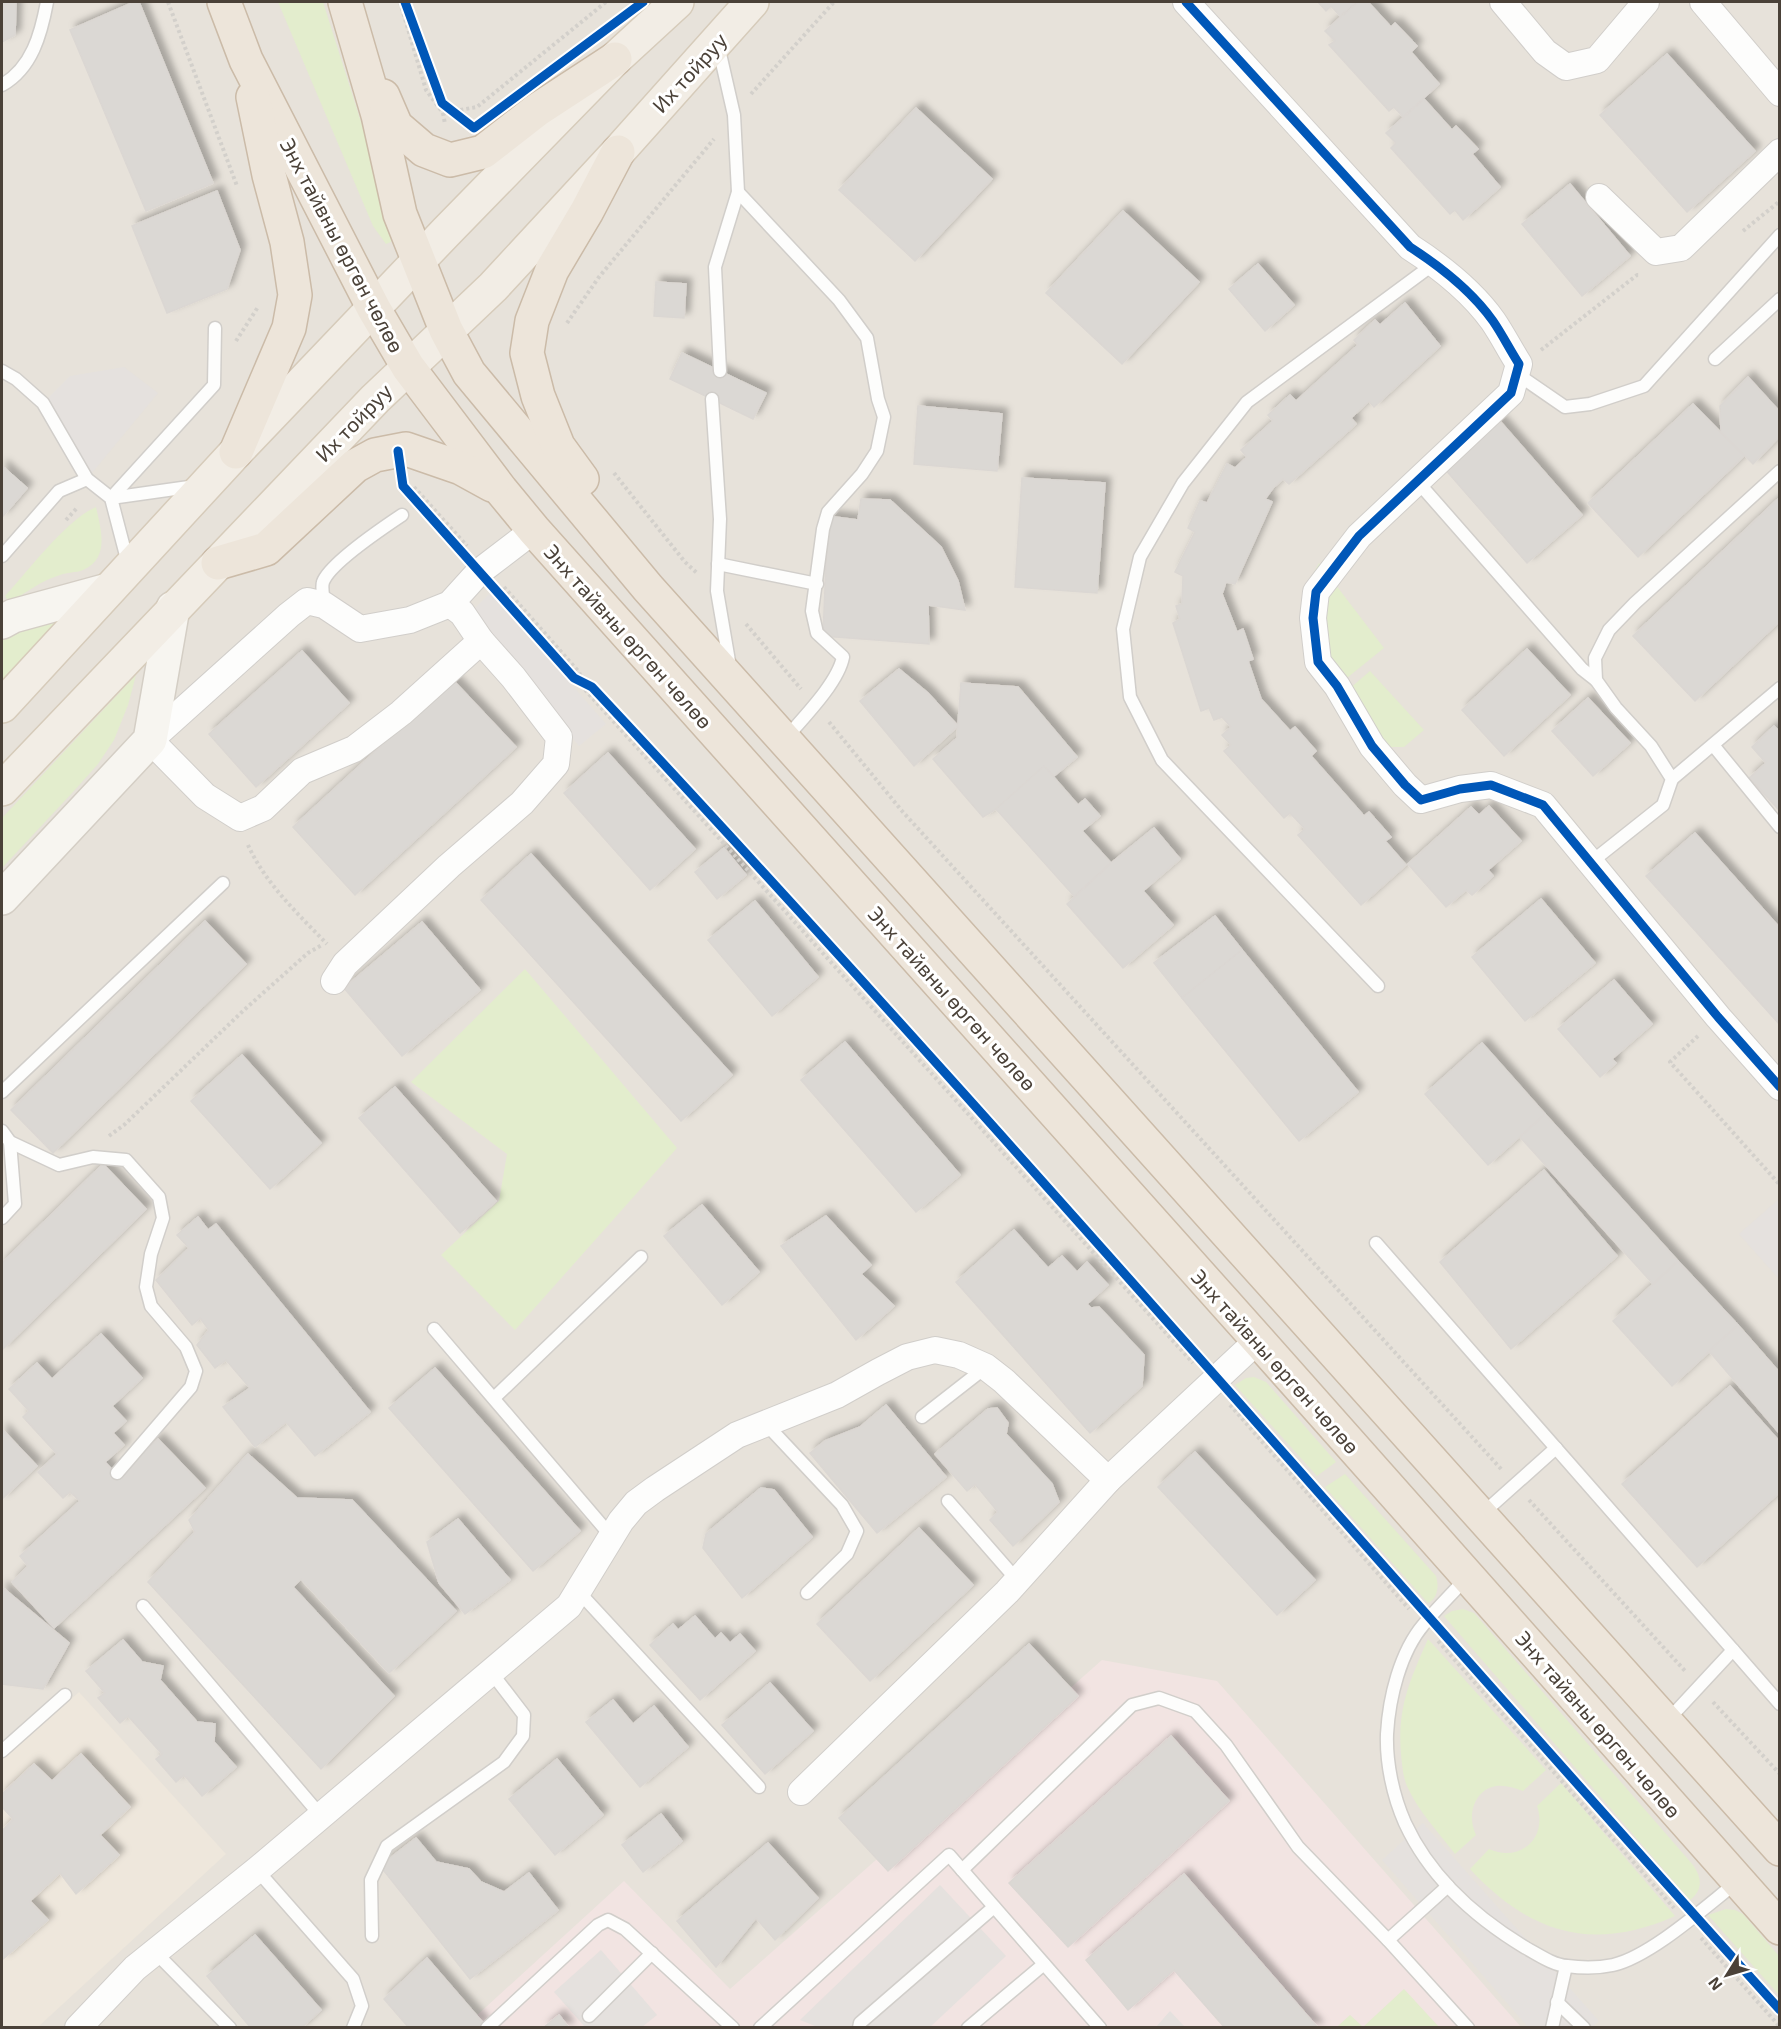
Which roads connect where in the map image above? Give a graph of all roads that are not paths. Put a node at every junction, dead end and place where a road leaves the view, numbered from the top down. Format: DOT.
graph roads {
  1 [pos="47,2"];
  2 [pos="224,2"];
  3 [pos="677,2"];
  4 [pos="752,2"];
  5 [pos="1185,2"];
  6 [pos="1503,2"];
  7 [pos="1646,2"];
  8 [pos="1702,2"];
  9 [pos="349,15"];
  10 [pos="717,40"];
  11 [pos="615,59"];
  12 [pos="246,60"];
  13 [pos="2,85"];
  14 [pos="1779,93"];
  15 [pos="618,152"];
  16 [pos="1779,152"];
  17 [pos="738,192"];
  18 [pos="1599,197"];
  19 [pos="1779,235"];
  20 [pos="418,262"];
  21 [pos="1435,263"];
  22 [pos="1779,299"];
  23 [pos="374,309"];
  24 [pos="215,328"];
  25 [pos="446,330"];
  26 [pos="1715,359"];
  27 [pos="408,367"];
  28 [pos="2,371"];
  29 [pos="720,371"];
  30 [pos="1517,374"];
  31 [pos="712,399"];
  32 [pos="236,452"];
  33 [pos="1779,471"];
  34 [pos="87,479"];
  35 [pos="1417,482"];
  36 [pos="205,485"];
  37 [pos="501,490"];
  38 [pos="111,498"];
  39 [pos="402,514"];
  40 [pos="534,530"];
  41 [pos="2,556"];
  42 [pos="218,562"];
  43 [pos="718,564"];
  44 [pos="118,579"];
  45 [pos="817,584"];
  46 [pos="648,588"];
  47 [pos="450,604"];
  48 [pos="324,605"];
  49 [pos="173,608"];
  50 [pos="2,622"];
  51 [pos="481,641"];
  52 [pos="1596,680"];
  53 [pos="732,681"];
  54 [pos="1779,688"];
  55 [pos="2,706"];
  56 [pos="150,740"];
  57 [pos="785,740"];
  58 [pos="1713,745"];
  59 [pos="1672,779"];
  60 [pos="2,789"];
  61 [pos="1779,827"];
  62 [pos="1590,863"];
  63 [pos="223,883"];
  64 [pos="2,898"];
  65 [pos="340,973"];
  66 [pos="1378,986"];
  67 [pos="1779,1087"];
  68 [pos="2,1092"];
  69 [pos="2,1131"];
  70 [pos="10,1142"];
  71 [pos="2,1218"];
  72 [pos="1376,1243"];
  73 [pos="641,1257"];
  74 [pos="434,1329"];
  75 [pos="1258,1340"];
  76 [pos="986,1367"];
  77 [pos="494,1398"];
  78 [pos="922,1416"];
  79 [pos="766,1424"];
  80 [pos="1556,1448"];
  81 [pos="117,1473"];
  82 [pos="1108,1480"];
  83 [pos="948,1501"];
  84 [pos="1481,1516"];
  85 [pos="611,1536"];
  86 [pos="1468,1576"];
  87 [pos="1017,1580"];
  88 [pos="578,1591"];
  89 [pos="807,1593"];
  90 [pos="143,1606"];
  91 [pos="1732,1650"];
  92 [pos="490,1672"];
  93 [pos="64,1695"];
  94 [pos="1779,1704"];
  95 [pos="1666,1722"];
  96 [pos="2,1750"];
  97 [pos="759,1787"];
  98 [pos="801,1792"];
  99 [pos="321,1816"];
  100 [pos="1779,1848"];
  101 [pos="257,1870"];
  102 [pos="962,1870"];
  103 [pos="1738,1881"];
  104 [pos="1448,1886"];
  105 [pos="994,1906"];
  106 [pos="1779,1928"];
  107 [pos="372,1936"];
  108 [pos="1388,1940"];
  109 [pos="155,1952"];
  110 [pos="652,1953"];
  111 [pos="1044,1964"];
  112 [pos="1566,1966"];
  113 [pos="1557,2002"];
  114 [pos="589,2016"];
  115 [pos="78,2028"];
  116 [pos="230,2028"];
  117 [pos="353,2028"];
  118 [pos="487,2028"];
  119 [pos="733,2028"];
  120 [pos="759,2028"];
  121 [pos="859,2028"];
  122 [pos="968,2028"];
  123 [pos="1100,2028"];
  124 [pos="1468,2028"];
  125 [pos="1552,2028"];
  126 [pos="1584,2028"];
  1 -- 13 [label="lane"];
  2 -- 12 [label="highway, Энх тайвны өргөн чөлөө"];
  3 -- 11 [label="main road"];
  4 -- 10 [label="main road, Их тойруу"];
  5 -- 21 [label="street"];
  6 -- 7 [label="street"];
  8 -- 14 [label="street"];
  9 -- 11 [label="highway"];
  9 -- 20 [label="highway"];
  10 -- 15 [label="main road, Их тойруу"];
  10 -- 17 [label="lane"];
  11 -- 20 [label="main road"];
  12 -- 23 [label="highway, Энх тайвны өргөн чөлөө"];
  12 -- 32 [label="highway"];
  15 -- 25 [label="main road, Их тойруу"];
  15 -- 46 [label="highway"];
  16 -- 18 [label="street"];
  17 -- 29 [label="lane"];
  17 -- 45 [label="lane"];
  19 -- 30 [label="lane"];
  20 -- 23 [label="main road"];
  20 -- 25 [label="highway"];
  21 -- 30 [label="street"];
  21 -- 66 [label="lane"];
  22 -- 26 [label="lane"];
  23 -- 27 [label="highway, Энх тайвны өргөн чөлөө"];
  23 -- 32 [label="main road"];
  24 -- 38 [label="lane"];
  25 -- 27 [label="main road, Их тойруу"];
  25 -- 46 [label="highway"];
  27 -- 37 [label="highway, Энх тайвны өргөн чөлөө"];
  27 -- 42 [label="main road, Их тойруу"];
  28 -- 34 [label="lane"];
  30 -- 35 [label="street"];
  31 -- 43 [label="lane"];
  32 -- 36 [label="main road"];
  33 -- 52 [label="lane"];
  34 -- 38 [label="lane"];
  34 -- 41 [label="lane"];
  35 -- 52 [label="lane"];
  35 -- 62 [label="street"];
  36 -- 38 [label="lane"];
  36 -- 44 [label="main road"];
  37 -- 40 [label="highway, Энх тайвны өргөн чөлөө"];
  37 -- 42 [label="highway"];
  38 -- 44 [label="lane"];
  39 -- 48 [label="lane"];
  40 -- 47 [label="street"];
  40 -- 75 [label="highway, Энх тайвны өргөн чөлөө"];
  42 -- 49 [label="main road, Их тойруу"];
  43 -- 45 [label="lane"];
  43 -- 53 [label="lane"];
  44 -- 50 [label="street"];
  44 -- 55 [label="main road"];
  45 -- 57 [label="lane"];
  46 -- 53 [label="highway"];
  47 -- 48 [label="street"];
  47 -- 51 [label="street"];
  48 -- 56 [label="street"];
  49 -- 56 [label="street"];
  49 -- 60 [label="main road, Их тойруу"];
  51 -- 56 [label="street"];
  51 -- 65 [label="street"];
  52 -- 59 [label="lane"];
  53 -- 57 [label="highway"];
  54 -- 58 [label="lane"];
  56 -- 64 [label="street"];
  57 -- 84 [label="highway"];
  58 -- 59 [label="lane"];
  58 -- 61 [label="lane"];
  59 -- 62 [label="lane"];
  62 -- 67 [label="street"];
  63 -- 68 [label="lane"];
  69 -- 70 [label="lane"];
  70 -- 71 [label="lane"];
  70 -- 81 [label="lane"];
  72 -- 80 [label="lane"];
  73 -- 77 [label="lane"];
  74 -- 77 [label="lane"];
  75 -- 82 [label="street"];
  75 -- 86 [label="highway, Энх тайвны өргөн чөлөө"];
  76 -- 78 [label="lane"];
  76 -- 79 [label="street"];
  76 -- 82 [label="street"];
  77 -- 85 [label="lane"];
  79 -- 85 [label="street"];
  79 -- 89 [label="lane"];
  80 -- 84 [label="lane"];
  80 -- 91 [label="lane"];
  82 -- 87 [label="street"];
  83 -- 87 [label="lane"];
  84 -- 95 [label="highway"];
  85 -- 88 [label="street"];
  86 -- 103 [label="highway, Энх тайвны өргөн чөлөө"];
  86 -- 104 [label="lane"];
  87 -- 98 [label="street"];
  88 -- 92 [label="street"];
  88 -- 97 [label="lane"];
  90 -- 99 [label="lane"];
  91 -- 94 [label="lane"];
  91 -- 95 [label="lane"];
  92 -- 99 [label="street"];
  92 -- 107 [label="lane"];
  93 -- 96 [label="lane"];
  95 -- 100 [label="highway"];
  99 -- 101 [label="street"];
  101 -- 109 [label="street"];
  101 -- 117 [label="lane"];
  102 -- 105 [label="lane"];
  102 -- 108 [label="lane"];
  102 -- 120 [label="lane"];
  103 -- 106 [label="highway, Энх тайвны өргөн чөлөө"];
  103 -- 112 [label="lane"];
  104 -- 108 [label="lane"];
  104 -- 112 [label="lane"];
  105 -- 111 [label="lane"];
  105 -- 121 [label="lane"];
  108 -- 124 [label="lane"];
  109 -- 115 [label="street"];
  109 -- 116 [label="lane"];
  110 -- 114 [label="lane"];
  110 -- 118 [label="lane"];
  110 -- 119 [label="lane"];
  111 -- 122 [label="lane"];
  111 -- 123 [label="lane"];
  112 -- 113 [label="lane"];
  113 -- 125 [label="lane"];
  113 -- 126 [label="lane"];
}
